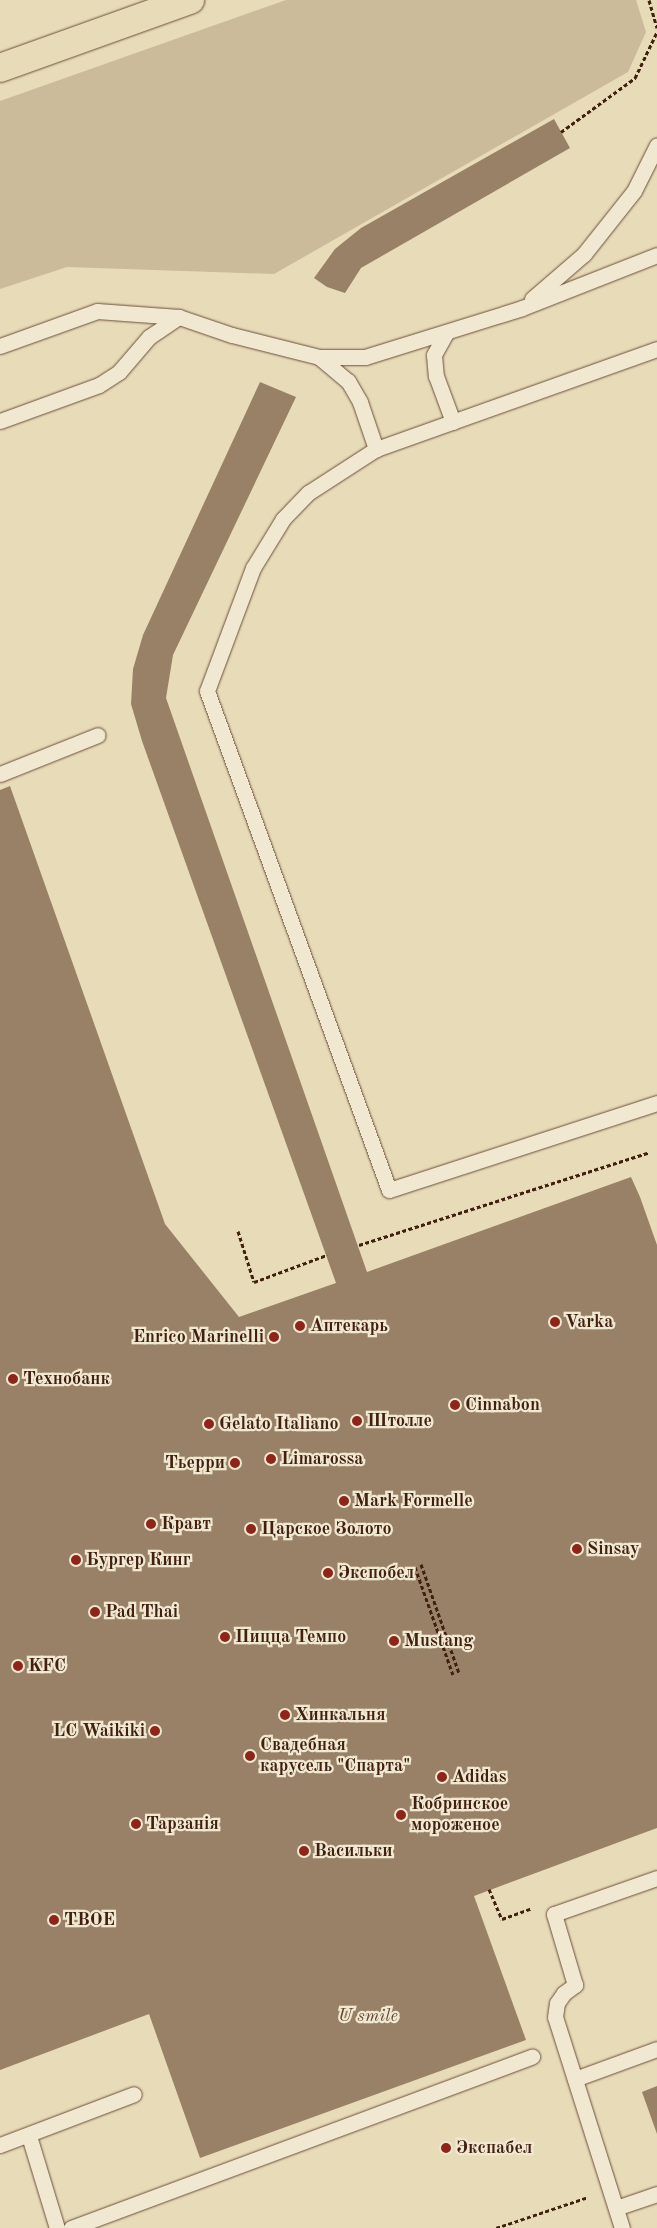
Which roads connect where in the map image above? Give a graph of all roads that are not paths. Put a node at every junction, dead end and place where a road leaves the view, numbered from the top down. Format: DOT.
graph roads {
  1 [pos="190,0"];
  2 [pos="0,68"];
  3 [pos="657,145"];
  4 [pos="657,255"];
  5 [pos="522,308"];
  6 [pos="179,317"];
  7 [pos="446,333"];
  8 [pos="0,346"];
  9 [pos="657,349"];
  10 [pos="319,357"];
  11 [pos="0,421"];
  12 [pos="453,422"];
  13 [pos="376,449"];
  14 [pos="98,735"];
  15 [pos="0,774"];
  16 [pos="657,1103"];
  17 [pos="657,1878"];
  18 [pos="657,2049"];
  19 [pos="532,2057"];
  20 [pos="575,2079"];
  21 [pos="134,2094"];
  22 [pos="28,2136"];
  23 [pos="0,2145"];
  24 [pos="657,2194"];
  25 [pos="616,2208"];
  26 [pos="57,2228"];
  27 [pos="71,2228"];
  28 [pos="622,2228"];
  1 -- 2 [label="highway"];
  3 -- 5 [label="lane"];
  4 -- 5 [label="lane"];
  5 -- 7 [label="lane"];
  6 -- 8 [label="lane"];
  6 -- 10 [label="lane"];
  6 -- 11 [label="lane"];
  7 -- 10 [label="lane"];
  7 -- 12 [label="lane"];
  9 -- 12 [label="lane"];
  10 -- 13 [label="lane"];
  12 -- 13 [label="lane"];
  13 -- 16 [label="lane"];
  14 -- 15 [label="lane"];
  17 -- 20 [label="lane"];
  18 -- 20 [label="lane"];
  19 -- 27 [label="lane"];
  20 -- 25 [label="lane"];
  21 -- 22 [label="lane"];
  22 -- 23 [label="lane"];
  22 -- 26 [label="lane"];
  24 -- 25 [label="lane"];
  25 -- 28 [label="lane"];
}
